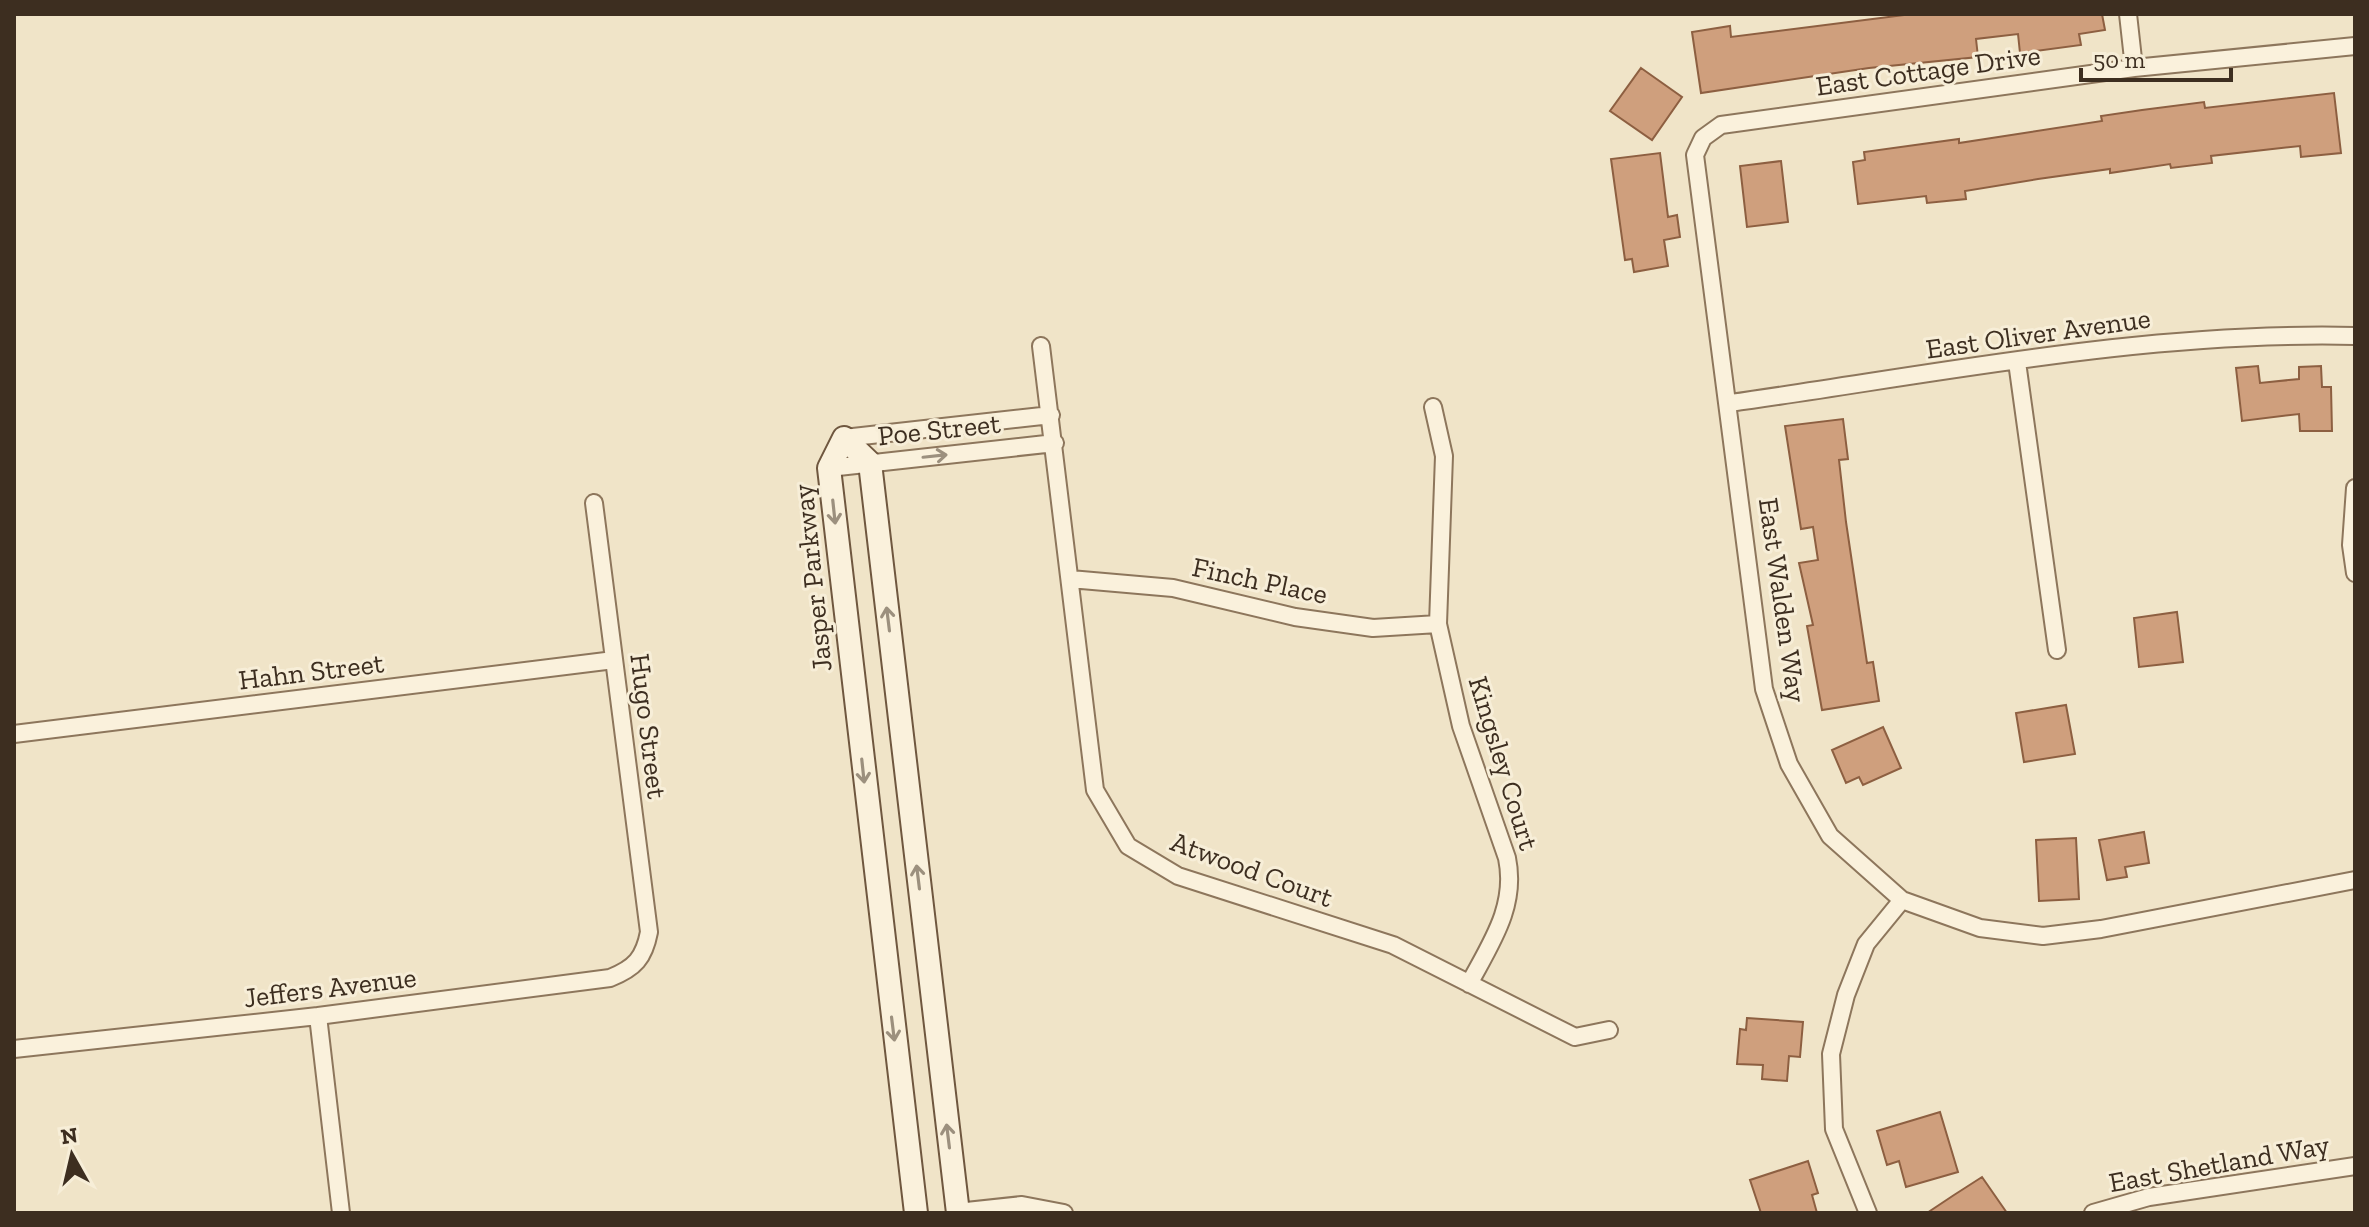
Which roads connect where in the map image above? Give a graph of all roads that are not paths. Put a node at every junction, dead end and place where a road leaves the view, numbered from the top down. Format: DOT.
graph roads {
  1 [pos="2128,14"];
  2 [pos="2355,46"];
  3 [pos="2134,68"];
  4 [pos="1703,138"];
  5 [pos="2355,336"];
  6 [pos="1041,346"];
  7 [pos="2017,362"];
  8 [pos="1730,403"];
  9 [pos="1433,407"];
  10 [pos="1051,415"];
  11 [pos="844,438"];
  12 [pos="1055,443"];
  13 [pos="870,463"];
  14 [pos="829,468"];
  15 [pos="2355,488"];
  16 [pos="594,503"];
  17 [pos="2355,573"];
  18 [pos="1070,579"];
  19 [pos="1438,624"];
  20 [pos="2057,650"];
  21 [pos="614,660"];
  22 [pos="14,734"];
  23 [pos="2355,880"];
  24 [pos="1902,900"];
  25 [pos="644,955"];
  26 [pos="1469,984"];
  27 [pos="318,1016"];
  28 [pos="1609,1030"];
  29 [pos="14,1049"];
  30 [pos="2355,1166"];
  31 [pos="958,1212"];
  32 [pos="341,1213"];
  33 [pos="916,1213"];
  34 [pos="1064,1213"];
  35 [pos="1868,1213"];
  36 [pos="2093,1213"];
  1 -- 3 [label="street"];
  2 -- 3 [label="street, East Cottage Drive"];
  3 -- 4 [label="street, East Cottage Drive"];
  4 -- 8 [label="street, East Walden Way"];
  5 -- 7 [label="street, East Oliver Avenue"];
  6 -- 10 [label="street, Atwood Court"];
  7 -- 8 [label="street, East Oliver Avenue"];
  7 -- 20 [label="street"];
  8 -- 24 [label="street, East Walden Way"];
  9 -- 19 [label="street, Kingsley Court"];
  10 -- 11 [label="street, Poe Street"];
  10 -- 12 [label="street, Atwood Court"];
  11 -- 13 [label="street"];
  11 -- 14 [label="street, Jasper Parkway"];
  13 -- 12 [label="street, Poe Street, one-way"];
  12 -- 18 [label="street, Atwood Court"];
  13 -- 14 [label="street, Poe Street"];
  31 -- 13 [label="street, one-way"];
  14 -- 33 [label="street, Jasper Parkway, one-way"];
  15 -- 17 [label="street"];
  16 -- 21 [label="street, Hugo Street"];
  18 -- 19 [label="street, Finch Place"];
  18 -- 26 [label="street, Atwood Court"];
  19 -- 26 [label="street, Kingsley Court"];
  21 -- 22 [label="street, Hahn Street"];
  21 -- 25 [label="street, Hugo Street"];
  23 -- 24 [label="street, East Walden Way"];
  24 -- 35 [label="street"];
  25 -- 27 [label="street, Jeffers Avenue"];
  26 -- 28 [label="street, Atwood Court"];
  27 -- 29 [label="street, Jeffers Avenue"];
  27 -- 32 [label="street"];
  30 -- 36 [label="street, East Shetland Way"];
  31 -- 34 [label="street"];
}
